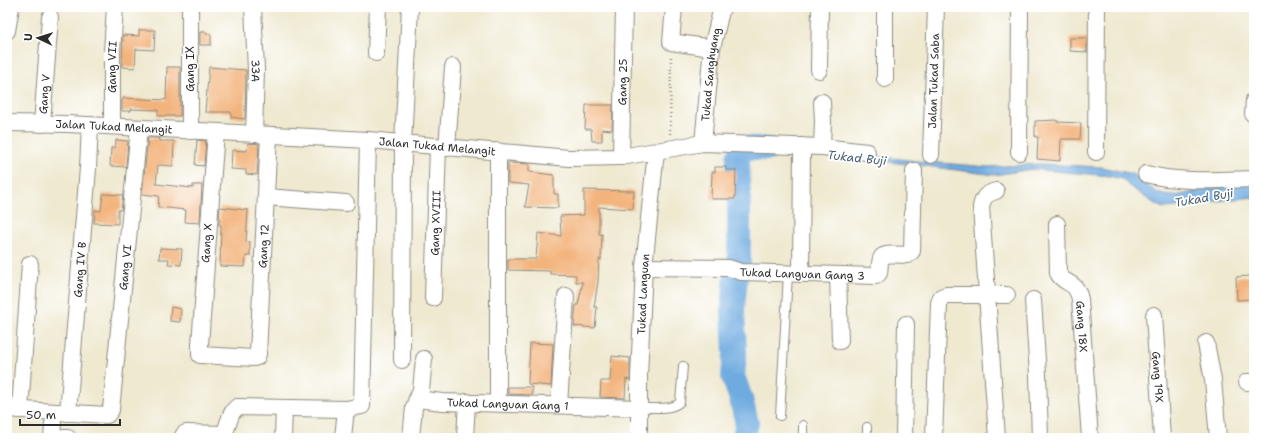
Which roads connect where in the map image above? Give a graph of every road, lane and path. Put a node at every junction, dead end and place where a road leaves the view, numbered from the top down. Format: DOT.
graph roads {
  1 [pos="11,7"];
  2 [pos="115,7"];
  3 [pos="190,7"];
  4 [pos="253,7"];
  5 [pos="378,7"];
  6 [pos="410,7"];
  7 [pos="624,7"];
  8 [pos="674,7"];
  9 [pos="722,7"];
  10 [pos="820,7"];
  11 [pos="885,7"];
  12 [pos="936,7"];
  13 [pos="1020,7"];
  14 [pos="1097,7"];
  15 [pos="50,17"];
  16 [pos="7,30"];
  17 [pos="671,42"];
  18 [pos="712,48"];
  19 [pos="376,53"];
  20 [pos="453,67"];
  21 [pos="819,70"];
  22 [pos="885,79"];
  23 [pos="822,102"];
  24 [pos="42,124"];
  25 [pos="90,125"];
  26 [pos="7,126"];
  27 [pos="112,126"];
  28 [pos="139,128"];
  29 [pos="190,131"];
  30 [pos="216,132"];
  31 [pos="262,134"];
  32 [pos="368,140"];
  33 [pos="403,143"];
  34 [pos="703,143"];
  35 [pos="442,147"];
  36 [pos="822,147"];
  37 [pos="663,150"];
  38 [pos="802,151"];
  39 [pos="498,152"];
  40 [pos="867,152"];
  41 [pos="1019,152"];
  42 [pos="1096,152"];
  43 [pos="931,155"];
  44 [pos="621,156"];
  45 [pos="914,171"];
  46 [pos="1146,174"];
  47 [pos="1254,179"];
  48 [pos="996,191"];
  49 [pos="266,197"];
  50 [pos="346,203"];
  51 [pos="1057,224"];
  52 [pos="30,264"];
  53 [pos="644,267"];
  54 [pos="794,274"];
  55 [pos="838,275"];
  56 [pos="986,295"];
  57 [pos="1007,295"];
  58 [pos="566,296"];
  59 [pos="433,298"];
  60 [pos="1033,300"];
  61 [pos="1154,315"];
  62 [pos="906,324"];
  63 [pos="840,340"];
  64 [pos="1206,344"];
  65 [pos="257,357"];
  66 [pos="424,359"];
  67 [pos="402,360"];
  68 [pos="683,366"];
  69 [pos="417,399"];
  70 [pos="467,402"];
  71 [pos="498,403"];
  72 [pos="559,405"];
  73 [pos="284,408"];
  74 [pos="639,408"];
  75 [pos="346,409"];
  76 [pos="13,410"];
  77 [pos="68,413"];
  78 [pos="780,416"];
  79 [pos="803,424"];
  80 [pos="867,427"];
  81 [pos="64,438"];
  82 [pos="68,438"];
  83 [pos="182,438"];
  84 [pos="283,438"];
  85 [pos="343,438"];
  86 [pos="411,438"];
  87 [pos="465,438"];
  88 [pos="639,438"];
  89 [pos="803,438"];
  90 [pos="867,438"];
  91 [pos="904,438"];
  92 [pos="934,438"];
  93 [pos="997,438"];
  94 [pos="1040,438"];
  95 [pos="1090,438"];
  96 [pos="1162,438"];
  97 [pos="1218,438"];
  1 -- 16 [label="street"];
  2 -- 27 [label="street, Gang VII"];
  3 -- 29 [label="street, Gang IX"];
  4 -- 31 [label="street, 33A"];
  5 -- 19 [label="street"];
  6 -- 33 [label="street"];
  7 -- 44 [label="street, Gang 25"];
  8 -- 17 [label="street"];
  9 -- 18 [label="street, Tukad Sanghyang"];
  10 -- 21 [label="street"];
  11 -- 22 [label="street"];
  12 -- 43 [label="street, Jalan Tukad Saba"];
  13 -- 41 [label="street"];
  14 -- 42 [label="street"];
  15 -- 24 [label="street, Gang V"];
  17 -- 18 [label="street"];
  17 -- 37 [label="path"];
  18 -- 34 [label="street, Tukad Sanghyang"];
  20 -- 35 [label="street, Gang XVIII"];
  23 -- 36 [label="street"];
  24 -- 25 [label="street, Jalan Tukad Melangit"];
  24 -- 26 [label="street, Jalan Tukad Melangit"];
  25 -- 27 [label="street, Jalan Tukad Melangit"];
  25 -- 77 [label="street, Gang IV B"];
  27 -- 28 [label="street, Jalan Tukad Melangit"];
  28 -- 29 [label="street, Jalan Tukad Melangit"];
  28 -- 77 [label="street, Gang VI"];
  29 -- 30 [label="street, Jalan Tukad Melangit"];
  30 -- 31 [label="street, Jalan Tukad Melangit"];
  30 -- 65 [label="street, Gang X"];
  31 -- 32 [label="street, Jalan Tukad Melangit"];
  31 -- 49 [label="street, Gang 12"];
  32 -- 33 [label="street, Jalan Tukad Melangit"];
  32 -- 75 [label="street"];
  33 -- 35 [label="street, Jalan Tukad Melangit"];
  33 -- 67 [label="street"];
  34 -- 37 [label="street, Jalan Tukad Melangit"];
  34 -- 38 [label="street, Jalan Tukad Melangit"];
  35 -- 39 [label="street, Jalan Tukad Melangit"];
  35 -- 59 [label="street, Gang XVIII"];
  36 -- 38 [label="street, Jalan Tukad Melangit"];
  36 -- 40 [label="street, Jalan Tukad Melangit"];
  37 -- 44 [label="street, Jalan Tukad Melangit"];
  37 -- 53 [label="street, Tukad Languan"];
  38 -- 54 [label="street"];
  39 -- 44 [label="street, Jalan Tukad Melangit"];
  39 -- 71 [label="street"];
  45 -- 55 [label="street, Tukad Languan Gang 3"];
  46 -- 47 [label="street"];
  48 -- 56 [label="street"];
  49 -- 50 [label="street"];
  49 -- 65 [label="street, Gang 12"];
  51 -- 95 [label="street, Gang 18X"];
  52 -- 76 [label="street"];
  53 -- 54 [label="street, Tukad Languan Gang 3"];
  53 -- 74 [label="street, Tukad Languan"];
  54 -- 55 [label="street, Tukad Languan Gang 3"];
  54 -- 78 [label="lane"];
  55 -- 63 [label="street"];
  56 -- 57 [label="street"];
  56 -- 92 [label="street"];
  56 -- 93 [label="street"];
  58 -- 72 [label="street"];
  60 -- 94 [label="street"];
  61 -- 96 [label="street, Gang 19X"];
  62 -- 91 [label="street"];
  64 -- 97 [label="street"];
  66 -- 69 [label="street"];
  68 -- 74 [label="lane"];
  69 -- 70 [label="street, Tukad Languan Gang 1"];
  69 -- 86 [label="street"];
  70 -- 71 [label="street, Tukad Languan Gang 1"];
  70 -- 87 [label="street"];
  71 -- 72 [label="street, Tukad Languan Gang 1"];
  72 -- 74 [label="street, Tukad Languan Gang 1"];
  73 -- 75 [label="street"];
  73 -- 83 [label="street"];
  73 -- 84 [label="street"];
  74 -- 88 [label="street, Tukad Languan"];
  75 -- 85 [label="street"];
  76 -- 77 [label="street"];
  79 -- 89 [label="lane"];
  80 -- 90 [label="lane"];
  81 -- 82 [label="street"];
}
